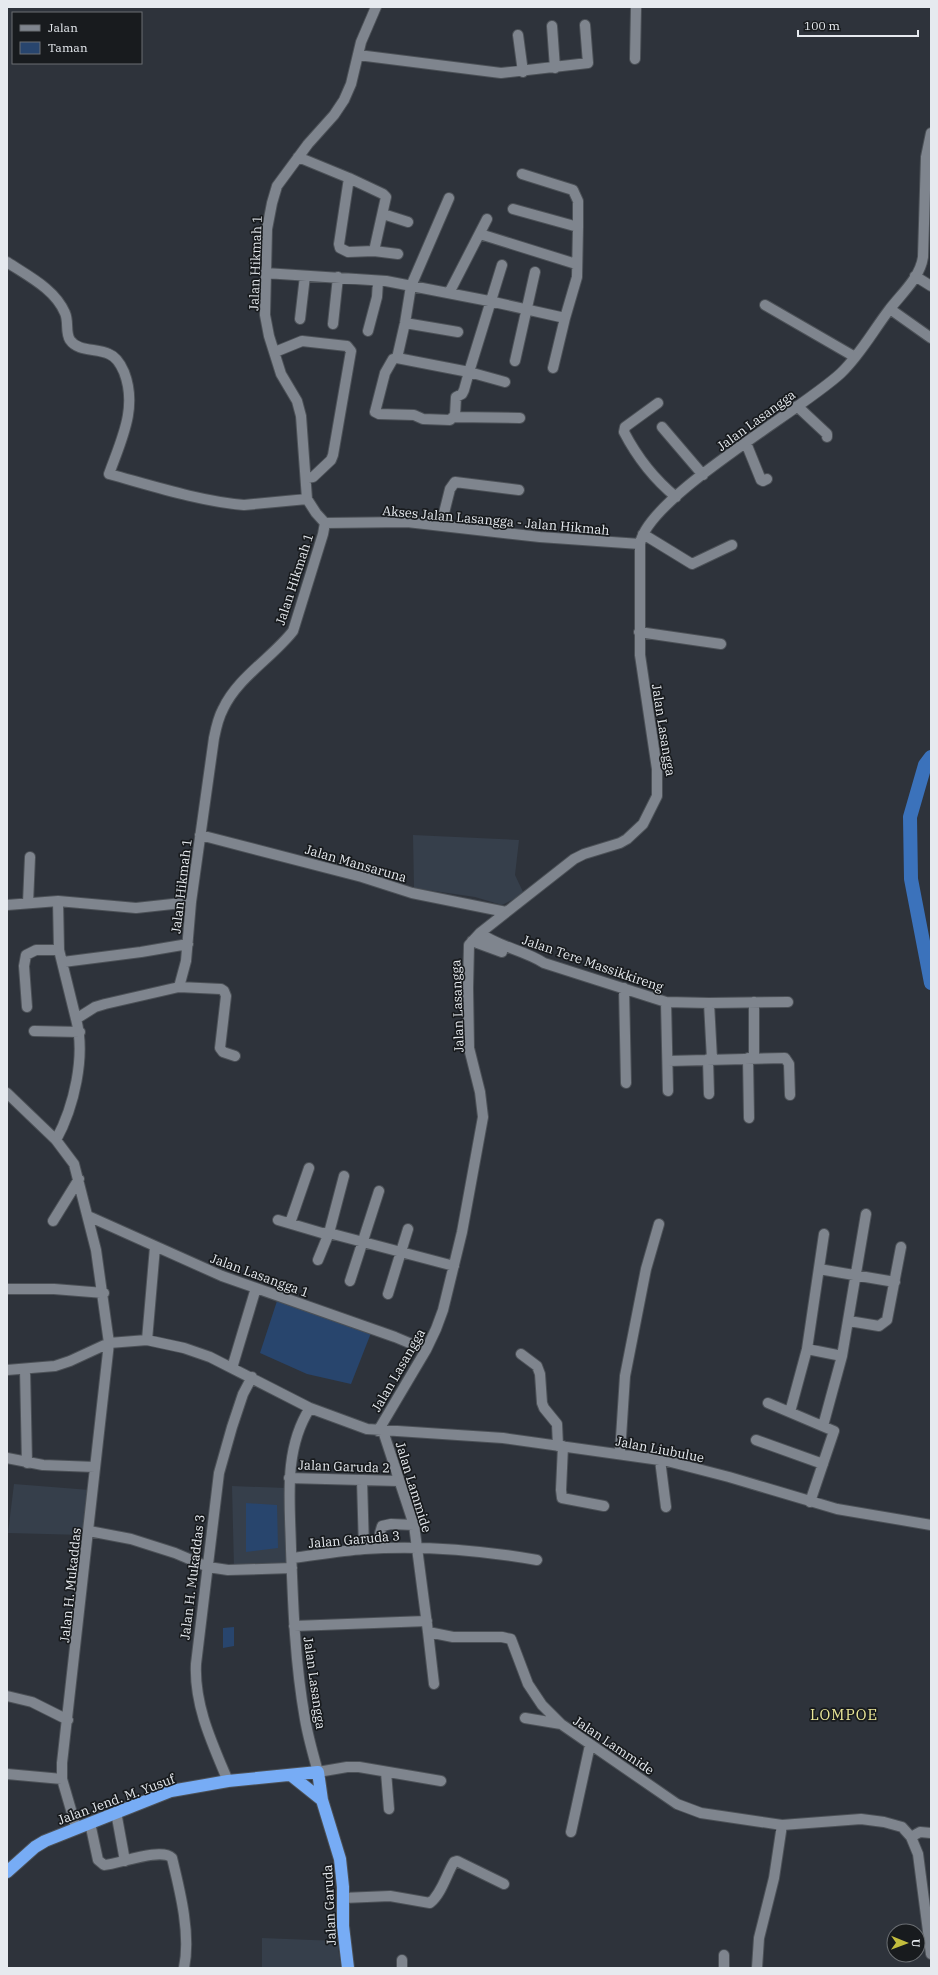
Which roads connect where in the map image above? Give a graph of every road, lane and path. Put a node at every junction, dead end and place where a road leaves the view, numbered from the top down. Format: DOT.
graph roads {
  1 [pos="376,7"];
  2 [pos="636,7"];
  3 [pos="585,25"];
  4 [pos="552,26"];
  5 [pos="518,35"];
  6 [pos="358,55"];
  7 [pos="635,59"];
  8 [pos="555,68"];
  9 [pos="523,72"];
  10 [pos="931,133"];
  11 [pos="298,157"];
  12 [pos="522,174"];
  13 [pos="349,178"];
  14 [pos="449,198"];
  15 [pos="513,209"];
  16 [pos="383,214"];
  17 [pos="487,219"];
  18 [pos="408,222"];
  19 [pos="578,227"];
  20 [pos="480,234"];
  21 [pos="927,247"];
  22 [pos="374,251"];
  23 [pos="398,254"];
  24 [pos="7,262"];
  25 [pos="576,264"];
  26 [pos="502,265"];
  27 [pos="535,272"];
  28 [pos="265,273"];
  29 [pos="305,276"];
  30 [pos="915,276"];
  31 [pos="338,277"];
  32 [pos="378,281"];
  33 [pos="411,286"];
  34 [pos="931,286"];
  35 [pos="449,294"];
  36 [pos="489,301"];
  37 [pos="764,305"];
  38 [pos="526,309"];
  39 [pos="890,309"];
  40 [pos="565,318"];
  41 [pos="300,319"];
  42 [pos="405,323"];
  43 [pos="333,324"];
  44 [pos="368,331"];
  45 [pos="458,332"];
  46 [pos="931,338"];
  47 [pos="275,352"];
  48 [pos="855,357"];
  49 [pos="397,358"];
  50 [pos="515,361"];
  51 [pos="553,368"];
  52 [pos="469,372"];
  53 [pos="505,382"];
  54 [pos="658,403"];
  55 [pos="797,406"];
  56 [pos="454,417"];
  57 [pos="520,418"];
  58 [pos="662,427"];
  59 [pos="827,437"];
  60 [pos="746,442"];
  61 [pos="704,475"];
  62 [pos="306,478"];
  63 [pos="767,479"];
  64 [pos="520,490"];
  65 [pos="676,497"];
  66 [pos="307,498"];
  67 [pos="325,523"];
  68 [pos="441,525"];
  69 [pos="643,534"];
  70 [pos="640,544"];
  71 [pos="732,545"];
  72 [pos="639,632"];
  73 [pos="721,644"];
  74 [pos="200,835"];
  75 [pos="30,857"];
  76 [pos="58,901"];
  77 [pos="191,902"];
  78 [pos="28,903"];
  79 [pos="7,905"];
  80 [pos="506,912"];
  81 [pos="480,933"];
  82 [pos="472,941"];
  83 [pos="188,944"];
  84 [pos="59,950"];
  85 [pos="63,962"];
  86 [pos="544,963"];
  87 [pos="180,987"];
  88 [pos="624,988"];
  89 [pos="666,1002"];
  90 [pos="754,1002"];
  91 [pos="788,1002"];
  92 [pos="709,1003"];
  93 [pos="27,1007"];
  94 [pos="76,1020"];
  95 [pos="34,1031"];
  96 [pos="80,1032"];
  97 [pos="235,1056"];
  98 [pos="751,1058"];
  99 [pos="710,1059"];
  100 [pos="668,1061"];
  101 [pos="626,1083"];
  102 [pos="668,1090"];
  103 [pos="7,1093"];
  104 [pos="709,1094"];
  105 [pos="790,1094"];
  106 [pos="749,1118"];
  107 [pos="56,1140"];
  108 [pos="309,1168"];
  109 [pos="344,1176"];
  110 [pos="79,1179"];
  111 [pos="379,1191"];
  112 [pos="866,1214"];
  113 [pos="88,1216"];
  114 [pos="278,1220"];
  115 [pos="53,1221"];
  116 [pos="290,1223"];
  117 [pos="659,1224"];
  118 [pos="408,1229"];
  119 [pos="329,1233"];
  120 [pos="824,1234"];
  121 [pos="362,1242"];
  122 [pos="155,1247"];
  123 [pos="901,1247"];
  124 [pos="400,1252"];
  125 [pos="318,1260"];
  126 [pos="454,1266"];
  127 [pos="819,1269"];
  128 [pos="856,1276"];
  129 [pos="350,1281"];
  130 [pos="895,1282"];
  131 [pos="256,1288"];
  132 [pos="7,1289"];
  133 [pos="104,1293"];
  134 [pos="388,1294"];
  135 [pos="849,1321"];
  136 [pos="147,1340"];
  137 [pos="109,1343"];
  138 [pos="807,1349"];
  139 [pos="426,1350"];
  140 [pos="521,1354"];
  141 [pos="842,1356"];
  142 [pos="232,1368"];
  143 [pos="25,1369"];
  144 [pos="7,1370"];
  145 [pos="252,1377"];
  146 [pos="768,1403"];
  147 [pos="310,1408"];
  148 [pos="790,1412"];
  149 [pos="824,1426"];
  150 [pos="381,1431"];
  151 [pos="756,1440"];
  152 [pos="560,1446"];
  153 [pos="620,1453"];
  154 [pos="7,1458"];
  155 [pos="660,1460"];
  156 [pos="27,1463"];
  157 [pos="823,1464"];
  158 [pos="95,1466"];
  159 [pos="289,1478"];
  160 [pos="362,1480"];
  161 [pos="399,1481"];
  162 [pos="810,1502"];
  163 [pos="604,1506"];
  164 [pos="666,1507"];
  165 [pos="931,1524"];
  166 [pos="414,1525"];
  167 [pos="89,1530"];
  168 [pos="382,1548"];
  169 [pos="418,1548"];
  170 [pos="364,1549"];
  171 [pos="537,1560"];
  172 [pos="292,1563"];
  173 [pos="208,1567"];
  174 [pos="426,1621"];
  175 [pos="294,1626"];
  176 [pos="428,1632"];
  177 [pos="434,1684"];
  178 [pos="7,1696"];
  179 [pos="525,1718"];
  180 [pos="68,1720"];
  181 [pos="561,1724"];
  182 [pos="590,1745"];
  183 [pos="318,1772"];
  184 [pos="386,1772"];
  185 [pos="7,1774"];
  186 [pos="292,1776"];
  187 [pos="62,1779"];
  188 [pos="228,1781"];
  189 [pos="441,1781"];
  190 [pos="322,1800"];
  191 [pos="389,1809"];
  192 [pos="116,1812"];
  193 [pos="90,1823"];
  194 [pos="782,1825"];
  195 [pos="76,1827"];
  196 [pos="571,1832"];
  197 [pos="931,1833"];
  198 [pos="911,1837"];
  199 [pos="125,1861"];
  200 [pos="7,1872"];
  201 [pos="504,1884"];
  202 [pos="342,1898"];
  203 [pos="931,1954"];
  204 [pos="724,1956"];
  205 [pos="184,1968"];
  206 [pos="348,1968"];
  207 [pos="724,1968"];
  208 [pos="757,1968"];
  1 -- 6 [label="street, Jalan Hikmah 1"];
  2 -- 7 [label="street"];
  3 -- 8 [label="street"];
  4 -- 8 [label="street"];
  5 -- 9 [label="street"];
  6 -- 9 [label="street"];
  6 -- 11 [label="street, Jalan Hikmah 1"];
  8 -- 9 [label="street"];
  10 -- 21 [label="street, Jalan Lasangga"];
  11 -- 13 [label="street"];
  11 -- 28 [label="street, Jalan Hikmah 1"];
  12 -- 19 [label="street"];
  13 -- 16 [label="street"];
  13 -- 22 [label="street"];
  14 -- 33 [label="street"];
  15 -- 19 [label="street"];
  16 -- 18 [label="street"];
  16 -- 22 [label="street"];
  17 -- 20 [label="street"];
  19 -- 25 [label="street"];
  20 -- 25 [label="street"];
  20 -- 35 [label="street"];
  21 -- 30 [label="street, Jalan Lasangga"];
  22 -- 23 [label="street"];
  24 -- 66 [label="street"];
  25 -- 40 [label="street"];
  26 -- 36 [label="street"];
  27 -- 38 [label="street"];
  28 -- 29 [label="street"];
  28 -- 47 [label="street, Jalan Hikmah 1"];
  29 -- 31 [label="street"];
  29 -- 41 [label="street"];
  30 -- 34 [label="street"];
  30 -- 39 [label="street, Jalan Lasangga"];
  31 -- 32 [label="street"];
  31 -- 43 [label="street"];
  32 -- 33 [label="street"];
  32 -- 44 [label="street"];
  33 -- 35 [label="street"];
  33 -- 42 [label="street"];
  35 -- 36 [label="street"];
  36 -- 38 [label="street"];
  36 -- 52 [label="street"];
  37 -- 48 [label="street"];
  38 -- 40 [label="street"];
  38 -- 50 [label="street"];
  39 -- 46 [label="street"];
  39 -- 48 [label="street, Jalan Lasangga"];
  40 -- 51 [label="street"];
  42 -- 45 [label="street"];
  42 -- 49 [label="street"];
  47 -- 62 [label="street, Jalan Hikmah 1"];
  47 -- 62 [label="street"];
  48 -- 55 [label="street, Jalan Lasangga"];
  49 -- 52 [label="street"];
  49 -- 56 [label="street"];
  52 -- 53 [label="street"];
  52 -- 56 [label="street"];
  54 -- 65 [label="street"];
  55 -- 59 [label="street"];
  55 -- 60 [label="street, Jalan Lasangga"];
  56 -- 57 [label="street"];
  58 -- 61 [label="street"];
  60 -- 61 [label="street, Jalan Lasangga"];
  60 -- 63 [label="street"];
  61 -- 65 [label="street, Jalan Lasangga"];
  62 -- 66 [label="street, Jalan Hikmah 1"];
  64 -- 68 [label="street"];
  65 -- 69 [label="street, Jalan Lasangga"];
  66 -- 67 [label="street, Jalan Hikmah 1"];
  67 -- 68 [label="street, Akses Jalan Lasangga - Jalan Hikmah"];
  67 -- 74 [label="street, Jalan Hikmah 1"];
  68 -- 70 [label="street, Akses Jalan Lasangga - Jalan Hikmah"];
  69 -- 70 [label="street, Jalan Lasangga"];
  69 -- 71 [label="street"];
  70 -- 72 [label="street, Jalan Lasangga"];
  72 -- 73 [label="street"];
  72 -- 80 [label="street, Jalan Lasangga"];
  74 -- 77 [label="street, Jalan Hikmah 1"];
  74 -- 80 [label="street, Jalan Mansaruna"];
  75 -- 78 [label="street"];
  76 -- 77 [label="street"];
  76 -- 78 [label="street"];
  76 -- 84 [label="street"];
  77 -- 83 [label="street, Jalan Hikmah 1"];
  78 -- 79 [label="street"];
  80 -- 81 [label="street, Jalan Lasangga"];
  81 -- 82 [label="street, Jalan Lasangga"];
  81 -- 86 [label="street, Jalan Tere Massikkireng"];
  82 -- 86 [label="street"];
  82 -- 126 [label="street, Jalan Lasangga"];
  83 -- 85 [label="street"];
  83 -- 87 [label="street, Jalan Hikmah 1"];
  84 -- 85 [label="street"];
  84 -- 93 [label="street"];
  85 -- 94 [label="street"];
  86 -- 88 [label="street, Jalan Tere Massikkireng"];
  87 -- 94 [label="street"];
  87 -- 97 [label="street"];
  88 -- 89 [label="street, Jalan Tere Massikkireng"];
  88 -- 101 [label="street"];
  89 -- 92 [label="street"];
  89 -- 100 [label="street, Jalan Tere Massikkireng"];
  90 -- 91 [label="street"];
  90 -- 92 [label="street"];
  90 -- 98 [label="street"];
  92 -- 99 [label="street"];
  94 -- 96 [label="street"];
  95 -- 96 [label="street"];
  96 -- 107 [label="street"];
  98 -- 99 [label="street"];
  98 -- 105 [label="street"];
  98 -- 106 [label="street"];
  99 -- 100 [label="street"];
  99 -- 104 [label="street"];
  100 -- 102 [label="street, Jalan Tere Massikkireng"];
  103 -- 107 [label="street, Jalan H. Mukaddas"];
  107 -- 110 [label="street, Jalan H. Mukaddas"];
  108 -- 116 [label="street"];
  109 -- 119 [label="street"];
  110 -- 113 [label="street, Jalan H. Mukaddas"];
  110 -- 115 [label="street"];
  111 -- 121 [label="street"];
  112 -- 128 [label="street"];
  113 -- 122 [label="street, Jalan Lasangga 1"];
  113 -- 133 [label="street, Jalan H. Mukaddas"];
  114 -- 116 [label="street"];
  116 -- 119 [label="street"];
  117 -- 153 [label="street"];
  118 -- 124 [label="street"];
  119 -- 121 [label="street"];
  119 -- 125 [label="street"];
  120 -- 127 [label="street"];
  121 -- 124 [label="street"];
  121 -- 129 [label="street"];
  122 -- 131 [label="street, Jalan Lasangga 1"];
  122 -- 136 [label="street"];
  123 -- 130 [label="street"];
  124 -- 126 [label="street"];
  124 -- 134 [label="street"];
  126 -- 139 [label="street, Jalan Lasangga"];
  127 -- 128 [label="street"];
  127 -- 138 [label="street"];
  128 -- 130 [label="street"];
  128 -- 135 [label="street"];
  130 -- 135 [label="street"];
  131 -- 139 [label="street, Jalan Lasangga 1"];
  131 -- 142 [label="street"];
  132 -- 133 [label="street"];
  133 -- 137 [label="street, Jalan H. Mukaddas"];
  135 -- 141 [label="street"];
  136 -- 137 [label="street, Jalan Liubulue"];
  136 -- 142 [label="street, Jalan Liubulue"];
  137 -- 143 [label="street, Jalan Liubulue"];
  137 -- 158 [label="street, Jalan H. Mukaddas"];
  138 -- 141 [label="street"];
  138 -- 148 [label="street"];
  139 -- 150 [label="street, Jalan Lasangga"];
  140 -- 152 [label="street"];
  141 -- 149 [label="street"];
  142 -- 145 [label="street, Jalan Liubulue"];
  143 -- 144 [label="street, Jalan Liubulue"];
  143 -- 156 [label="street"];
  145 -- 147 [label="street, Jalan Liubulue"];
  145 -- 173 [label="street, Jalan H. Mukaddas 3"];
  146 -- 148 [label="street"];
  147 -- 150 [label="street, Jalan Liubulue"];
  147 -- 159 [label="street, Jalan Lasangga"];
  148 -- 149 [label="street"];
  149 -- 157 [label="street"];
  150 -- 152 [label="street, Jalan Liubulue"];
  150 -- 161 [label="street, Jalan Lammide"];
  151 -- 157 [label="street"];
  152 -- 153 [label="street, Jalan Liubulue"];
  152 -- 163 [label="street"];
  153 -- 155 [label="street, Jalan Liubulue"];
  154 -- 156 [label="street"];
  155 -- 162 [label="street, Jalan Liubulue"];
  155 -- 164 [label="street"];
  156 -- 158 [label="street"];
  157 -- 162 [label="street"];
  158 -- 167 [label="street, Jalan H. Mukaddas"];
  159 -- 160 [label="street, Jalan Garuda 2"];
  159 -- 172 [label="street, Jalan Lasangga"];
  160 -- 161 [label="street, Jalan Garuda 2"];
  160 -- 170 [label="street"];
  161 -- 166 [label="street, Jalan Lammide"];
  162 -- 165 [label="street, Jalan Liubulue"];
  166 -- 168 [label="street"];
  166 -- 169 [label="street, Jalan Lammide"];
  167 -- 173 [label="street, Jalan Garuda 3"];
  167 -- 180 [label="street, Jalan H. Mukaddas"];
  168 -- 169 [label="street, Jalan Garuda 3"];
  168 -- 170 [label="street, Jalan Garuda 3"];
  169 -- 171 [label="street, Jalan Garuda 3"];
  169 -- 174 [label="street, Jalan Lammide"];
  170 -- 172 [label="street, Jalan Garuda 3"];
  172 -- 173 [label="street, Jalan Garuda 3"];
  172 -- 175 [label="street, Jalan Lasangga"];
  173 -- 188 [label="street, Jalan H. Mukaddas 3"];
  174 -- 175 [label="street"];
  174 -- 176 [label="street, Jalan Lammide"];
  175 -- 183 [label="street, Jalan Lasangga"];
  176 -- 177 [label="street"];
  176 -- 181 [label="street, Jalan Lammide"];
  178 -- 180 [label="street"];
  179 -- 181 [label="street"];
  180 -- 187 [label="street, Jalan H. Mukaddas"];
  181 -- 182 [label="street, Jalan Lammide"];
  182 -- 194 [label="street, Jalan Lammide"];
  182 -- 196 [label="street"];
  183 -- 184 [label="street"];
  183 -- 186 [label="highway, Jalan Jend. M. Yusuf"];
  183 -- 190 [label="highway, Jalan Garuda"];
  184 -- 189 [label="street"];
  184 -- 191 [label="street"];
  185 -- 187 [label="street"];
  186 -- 188 [label="highway, Jalan Jend. M. Yusuf"];
  186 -- 190 [label="highway"];
  187 -- 195 [label="street, Jalan H. Mukaddas"];
  188 -- 192 [label="highway, Jalan Jend. M. Yusuf"];
  190 -- 202 [label="highway, Jalan Garuda"];
  192 -- 193 [label="highway, Jalan Jend. M. Yusuf"];
  192 -- 199 [label="street"];
  193 -- 195 [label="highway, Jalan Jend. M. Yusuf"];
  193 -- 199 [label="street"];
  194 -- 198 [label="street, Jalan Lammide"];
  194 -- 208 [label="street"];
  195 -- 200 [label="highway, Jalan Jend. M. Yusuf"];
  197 -- 198 [label="street"];
  198 -- 203 [label="street"];
  199 -- 205 [label="street"];
  201 -- 202 [label="street"];
  202 -- 206 [label="highway, Jalan Garuda"];
  204 -- 207 [label="street"];
}
